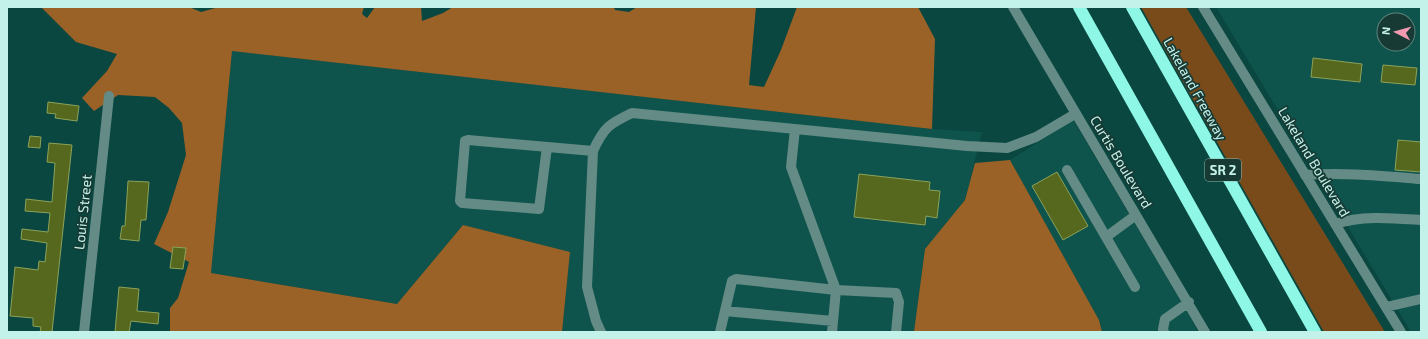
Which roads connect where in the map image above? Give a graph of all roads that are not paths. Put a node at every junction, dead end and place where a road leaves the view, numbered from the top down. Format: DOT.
graph roads {
  1 [pos="1013,7"];
  2 [pos="1079,7"];
  3 [pos="1132,7"];
  4 [pos="1203,7"];
  5 [pos="109,96"];
  6 [pos="1075,114"];
  7 [pos="795,129"];
  8 [pos="547,147"];
  9 [pos="593,151"];
  10 [pos="1067,170"];
  11 [pos="1306,175"];
  12 [pos="1421,179"];
  13 [pos="1136,215"];
  14 [pos="1421,220"];
  15 [pos="1335,224"];
  16 [pos="1106,237"];
  17 [pos="1135,287"];
  18 [pos="836,290"];
  19 [pos="1421,299"];
  20 [pos="1188,302"];
  21 [pos="1386,307"];
  22 [pos="725,311"];
  23 [pos="833,321"];
  24 [pos="84,332"];
  25 [pos="601,332"];
  26 [pos="720,332"];
  27 [pos="832,332"];
  28 [pos="896,332"];
  29 [pos="1164,332"];
  30 [pos="1205,332"];
  31 [pos="1261,332"];
  32 [pos="1315,332"];
  33 [pos="1401,332"];
  1 -- 6 [label="street, Curtis Boulevard"];
  2 -- 31 [label="highway"];
  3 -- 32 [label="highway, Lakeland Freeway / SR 2"];
  4 -- 11 [label="street, Lakeland Boulevard"];
  5 -- 24 [label="street, Louis Street"];
  6 -- 7 [label="street"];
  6 -- 13 [label="street, Curtis Boulevard"];
  7 -- 9 [label="street"];
  7 -- 18 [label="street"];
  8 -- 8 [label="street"];
  8 -- 9 [label="street"];
  9 -- 25 [label="street"];
  10 -- 16 [label="street"];
  11 -- 12 [label="street"];
  11 -- 15 [label="street, Lakeland Boulevard"];
  13 -- 16 [label="street"];
  13 -- 20 [label="street, Curtis Boulevard"];
  14 -- 15 [label="street"];
  15 -- 21 [label="street, Lakeland Boulevard"];
  16 -- 17 [label="street"];
  18 -- 22 [label="street"];
  18 -- 23 [label="street"];
  18 -- 28 [label="street"];
  19 -- 21 [label="street"];
  20 -- 29 [label="street"];
  20 -- 30 [label="street, Curtis Boulevard"];
  21 -- 33 [label="street, Lakeland Boulevard"];
  22 -- 23 [label="street"];
  22 -- 26 [label="street"];
  23 -- 27 [label="street"];
}
